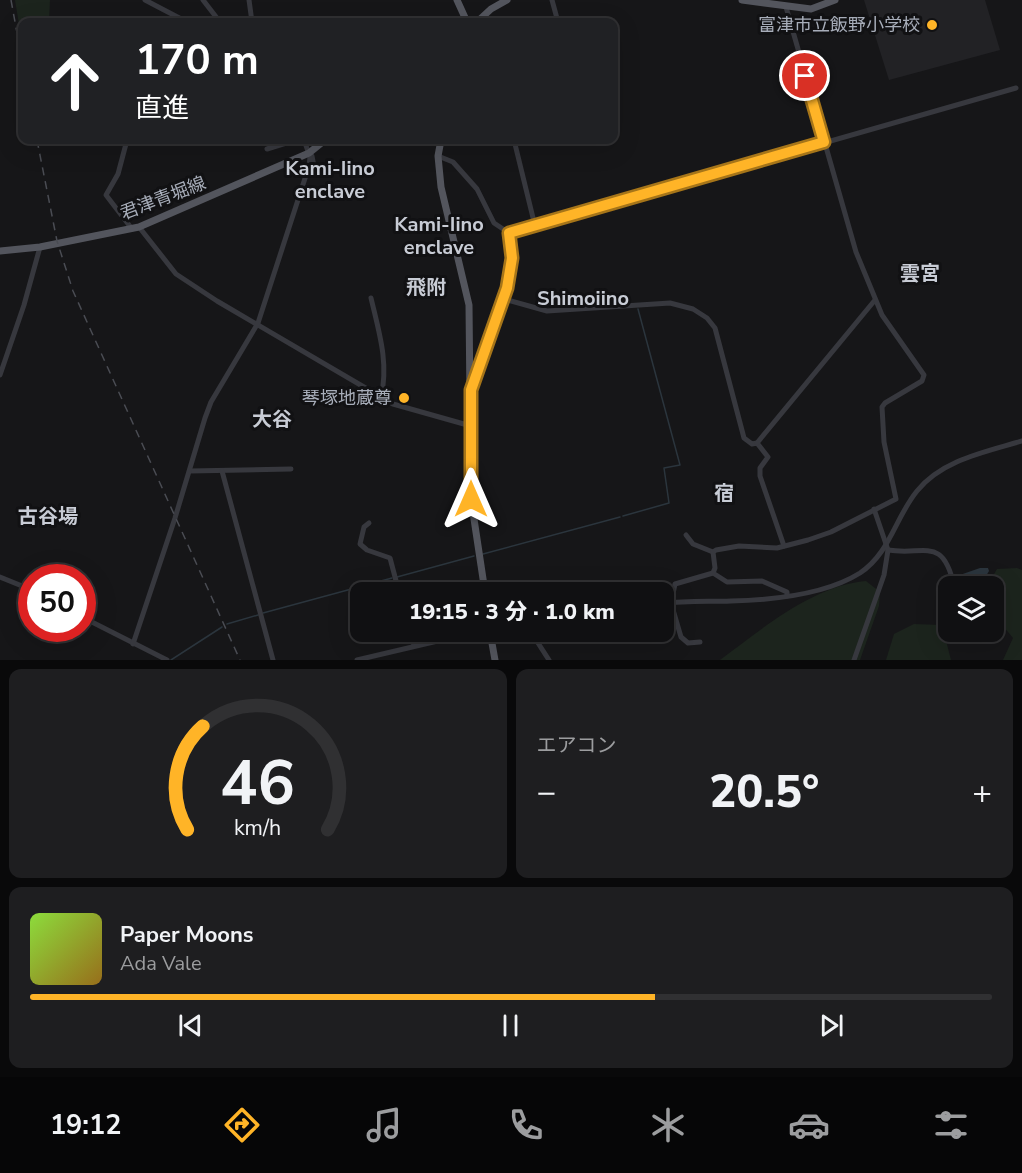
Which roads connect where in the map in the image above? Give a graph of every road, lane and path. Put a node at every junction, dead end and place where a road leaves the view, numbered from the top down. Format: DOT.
graph roads {
  1 [pos="145,0"];
  2 [pos="203,0"];
  3 [pos="249,0"];
  4 [pos="457,0"];
  5 [pos="507,0"];
  6 [pos="552,0"];
  7 [pos="742,0"];
  8 [pos="835,0"];
  9 [pos="784,4"];
  10 [pos="179,18"];
  11 [pos="217,18"];
  12 [pos="251,18"];
  13 [pos="464,18"];
  14 [pos="481,18"];
  15 [pos="557,18"];
  16 [pos="1016,88"];
  17 [pos="824,142"];
  18 [pos="126,144"];
  19 [pos="283,144"];
  20 [pos="306,144"];
  21 [pos="320,144"];
  22 [pos="440,144"];
  23 [pos="515,144"];
  24 [pos="267,149"];
  25 [pos="310,153"];
  26 [pos="438,156"];
  27 [pos="329,170"];
  28 [pos="535,226"];
  29 [pos="136,228"];
  30 [pos="509,233"];
  31 [pos="40,247"];
  32 [pos="0,251"];
  33 [pos="371,298"];
  34 [pos="504,299"];
  35 [pos="875,300"];
  36 [pos="258,323"];
  37 [pos="1,371"];
  38 [pos="471,390"];
  39 [pos="381,397"];
  40 [pos="471,426"];
  41 [pos="1022,441"];
  42 [pos="757,443"];
  43 [pos="291,469"];
  44 [pos="190,471"];
  45 [pos="222,471"];
  46 [pos="874,509"];
  47 [pos="369,524"];
  48 [pos="686,535"];
  49 [pos="784,546"];
  50 [pos="887,548"];
  51 [pos="713,552"];
  52 [pos="713,573"];
  53 [pos="952,576"];
  54 [pos="0,577"];
  55 [pos="396,582"];
  56 [pos="483,582"];
  57 [pos="18,584"];
  58 [pos="674,589"];
  59 [pos="787,596"];
  60 [pos="674,603"];
  61 [pos="674,612"];
  62 [pos="96,625"];
  63 [pos="413,642"];
  64 [pos="428,642"];
  65 [pos="492,642"];
  66 [pos="537,642"];
  67 [pos="700,642"];
  68 [pos="133,645"];
  69 [pos="414,645"];
  70 [pos="167,660"];
  71 [pos="273,660"];
  72 [pos="357,660"];
  73 [pos="495,660"];
  74 [pos="549,660"];
  75 [pos="854,660"];
  1 -- 10 [label="street"];
  2 -- 11 [label="street"];
  3 -- 12 [label="street"];
  4 -- 13 [label="main road"];
  5 -- 14 [label="main road"];
  6 -- 15 [label="street"];
  7 -- 9 [label="main road"];
  8 -- 9 [label="main road"];
  9 -- 17 [label="street"];
  16 -- 17 [label="street"];
  17 -- 28 [label="street"];
  17 -- 35 [label="street"];
  18 -- 29 [label="street"];
  19 -- 24 [label="street"];
  20 -- 25 [label="street"];
  21 -- 25 [label="main road, 君津青堀線"];
  22 -- 26 [label="main road"];
  23 -- 28 [label="street"];
  25 -- 27 [label="street"];
  25 -- 29 [label="main road, 君津青堀線"];
  25 -- 36 [label="street"];
  26 -- 30 [label="street"];
  26 -- 38 [label="main road"];
  28 -- 30 [label="street"];
  29 -- 31 [label="main road, 君津青堀線"];
  29 -- 36 [label="street"];
  30 -- 34 [label="street"];
  31 -- 32 [label="main road, 君津青堀線"];
  31 -- 37 [label="street"];
  33 -- 39 [label="street"];
  34 -- 38 [label="street"];
  34 -- 42 [label="street"];
  35 -- 42 [label="street"];
  35 -- 46 [label="street"];
  36 -- 39 [label="street"];
  36 -- 44 [label="street"];
  38 -- 40 [label="main road"];
  39 -- 40 [label="street"];
  40 -- 56 [label="main road"];
  41 -- 50 [label="street"];
  42 -- 49 [label="street"];
  43 -- 45 [label="street"];
  44 -- 45 [label="street"];
  44 -- 68 [label="street"];
  45 -- 71 [label="street"];
  46 -- 49 [label="street"];
  46 -- 50 [label="street"];
  47 -- 55 [label="street"];
  48 -- 51 [label="street"];
  49 -- 51 [label="street"];
  50 -- 53 [label="street"];
  50 -- 59 [label="street"];
  50 -- 75 [label="street"];
  51 -- 52 [label="street"];
  52 -- 58 [label="street"];
  52 -- 59 [label="street"];
  54 -- 57 [label="street"];
  59 -- 60 [label="street"];
  61 -- 67 [label="street"];
  62 -- 68 [label="street"];
  63 -- 69 [label="street"];
  64 -- 69 [label="street"];
  65 -- 73 [label="main road"];
  66 -- 74 [label="street"];
  68 -- 70 [label="street"];
  69 -- 72 [label="street"];
}
